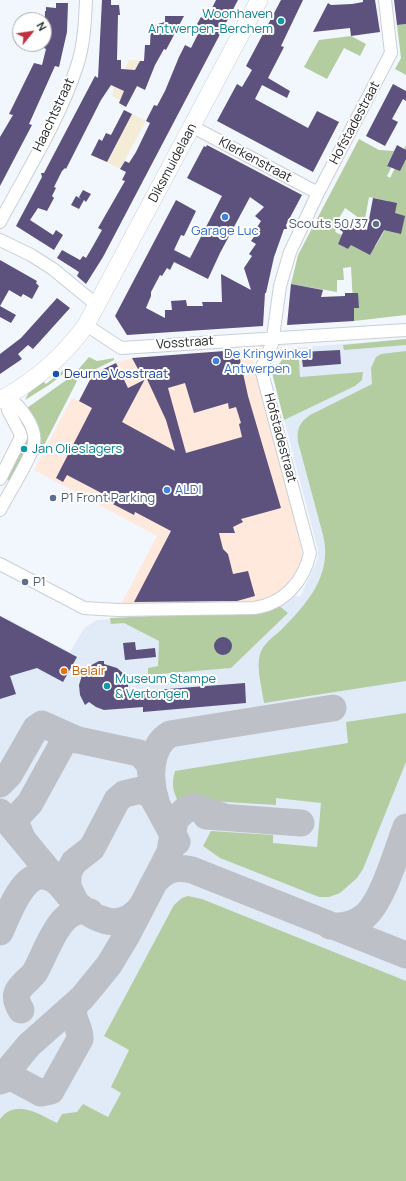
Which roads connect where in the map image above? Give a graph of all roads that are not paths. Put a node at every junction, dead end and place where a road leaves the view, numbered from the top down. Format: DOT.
graph roads {
  1 [pos="86,0"];
  2 [pos="259,0"];
  3 [pos="385,0"];
  4 [pos="193,127"];
  5 [pos="318,193"];
  6 [pos="0,222"];
  7 [pos="0,240"];
  8 [pos="98,306"];
  9 [pos="86,325"];
  10 [pos="406,330"];
  11 [pos="273,337"];
  12 [pos="3,398"];
  13 [pos="0,479"];
  14 [pos="5,489"];
  15 [pos="0,510"];
  16 [pos="0,564"];
  1 -- 6 [label="street, Haachtstraat"];
  2 -- 4 [label="street, Diksmuidelaan"];
  3 -- 5 [label="street, Hofstadestraat"];
  4 -- 5 [label="street, Klerkenstraat"];
  4 -- 8 [label="street, Diksmuidelaan"];
  5 -- 11 [label="street, Hofstadestraat"];
  7 -- 8 [label="street"];
  8 -- 9 [label="street, Diksmuidelaan"];
  9 -- 11 [label="street, Vosstraat"];
  9 -- 12 [label="street"];
  10 -- 11 [label="street, Vosstraat"];
  11 -- 16 [label="street, Hofstadestraat"];
  12 -- 13 [label="street"];
  12 -- 14 [label="street"];
  14 -- 15 [label="street"];
}
